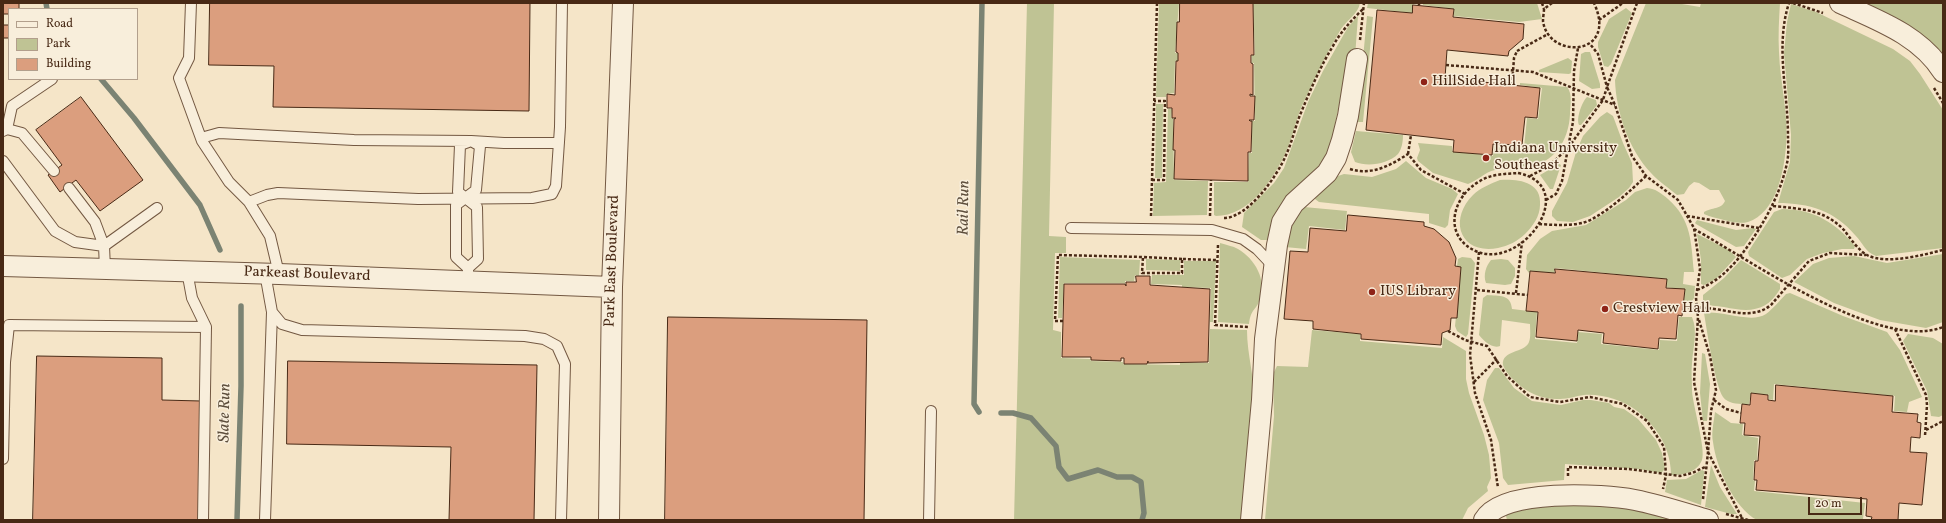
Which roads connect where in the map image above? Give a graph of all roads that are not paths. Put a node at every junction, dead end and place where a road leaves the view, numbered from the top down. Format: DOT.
graph roads {
  1 [pos="191,3"];
  2 [pos="562,3"];
  3 [pos="623,3"];
  4 [pos="1832,8"];
  5 [pos="1357,59"];
  6 [pos="1936,77"];
  7 [pos="51,80"];
  8 [pos="5,130"];
  9 [pos="201,138"];
  10 [pos="470,141"];
  11 [pos="559,142"];
  12 [pos="3,161"];
  13 [pos="54,170"];
  14 [pos="69,188"];
  15 [pos="467,198"];
  16 [pos="249,202"];
  17 [pos="157,208"];
  18 [pos="1070,228"];
  19 [pos="104,246"];
  20 [pos="3,266"];
  21 [pos="1274,267"];
  22 [pos="105,269"];
  23 [pos="187,272"];
  24 [pos="272,274"];
  25 [pos="468,275"];
  26 [pos="612,287"];
  27 [pos="272,312"];
  28 [pos="206,327"];
  29 [pos="931,411"];
  30 [pos="3,458"];
  31 [pos="1710,517"];
  32 [pos="203,520"];
  33 [pos="265,520"];
  34 [pos="561,520"];
  35 [pos="609,520"];
  36 [pos="929,520"];
  37 [pos="1251,520"];
  38 [pos="1484,520"];
  1 -- 9 [label="lane"];
  2 -- 11 [label="lane"];
  3 -- 26 [label="street, Park East Boulevard"];
  4 -- 6 [label="street"];
  5 -- 21 [label="street"];
  7 -- 8 [label="lane"];
  8 -- 13 [label="lane"];
  9 -- 10 [label="lane"];
  9 -- 16 [label="lane"];
  10 -- 11 [label="lane"];
  10 -- 15 [label="lane"];
  10 -- 15 [label="lane"];
  11 -- 15 [label="lane"];
  12 -- 19 [label="lane"];
  14 -- 19 [label="lane"];
  15 -- 16 [label="lane"];
  15 -- 25 [label="lane"];
  15 -- 25 [label="lane"];
  16 -- 24 [label="lane"];
  17 -- 19 [label="lane"];
  18 -- 21 [label="lane"];
  19 -- 22 [label="lane"];
  20 -- 22 [label="street, Parkeast Boulevard"];
  21 -- 37 [label="street"];
  22 -- 23 [label="street, Parkeast Boulevard"];
  23 -- 24 [label="street, Parkeast Boulevard"];
  23 -- 28 [label="lane"];
  24 -- 25 [label="street, Parkeast Boulevard"];
  24 -- 27 [label="lane"];
  25 -- 26 [label="street, Parkeast Boulevard"];
  26 -- 35 [label="street, Park East Boulevard"];
  27 -- 33 [label="lane"];
  27 -- 34 [label="lane"];
  28 -- 30 [label="lane"];
  28 -- 32 [label="lane"];
  29 -- 36 [label="lane"];
  31 -- 38 [label="street"];
}
